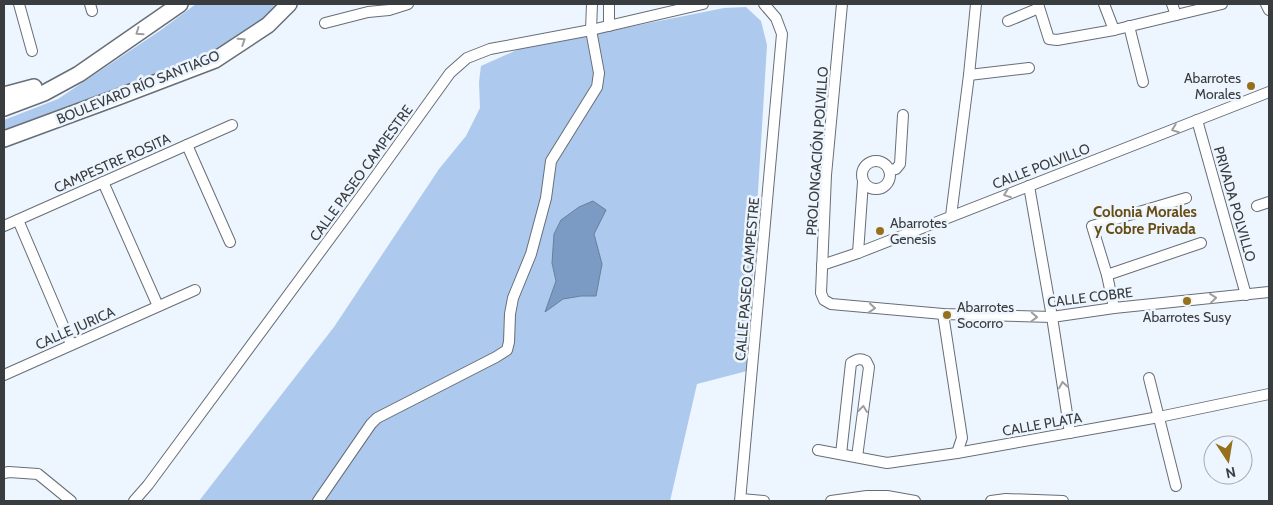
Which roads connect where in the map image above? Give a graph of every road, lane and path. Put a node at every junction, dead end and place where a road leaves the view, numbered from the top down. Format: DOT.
graph roads {
  1 [pos="19,4"];
  2 [pos="180,4"];
  3 [pos="289,4"];
  4 [pos="408,4"];
  5 [pos="592,4"];
  6 [pos="609,4"];
  7 [pos="703,4"];
  8 [pos="764,4"];
  9 [pos="842,4"];
  10 [pos="976,4"];
  11 [pos="1104,4"];
  12 [pos="1172,4"];
  13 [pos="1222,4"];
  14 [pos="1266,4"];
  15 [pos="1038,6"];
  16 [pos="1269,10"];
  17 [pos="1176,15"];
  18 [pos="1008,21"];
  19 [pos="325,22"];
  20 [pos="609,26"];
  21 [pos="1130,26"];
  22 [pos="591,30"];
  23 [pos="1114,30"];
  24 [pos="32,51"];
  25 [pos="1029,68"];
  26 [pos="79,74"];
  27 [pos="969,76"];
  28 [pos="1143,82"];
  29 [pos="1269,92"];
  30 [pos="4,95"];
  31 [pos="4,108"];
  32 [pos="903,115"];
  33 [pos="1197,120"];
  34 [pos="232,125"];
  35 [pos="6,140"];
  36 [pos="188,145"];
  37 [pos="889,170"];
  38 [pos="103,182"];
  39 [pos="863,182"];
  40 [pos="1029,186"];
  41 [pos="1186,198"];
  42 [pos="1269,202"];
  43 [pos="1258,206"];
  44 [pos="951,216"];
  45 [pos="18,220"];
  46 [pos="4,226"];
  47 [pos="230,242"];
  48 [pos="1202,243"];
  49 [pos="858,253"];
  50 [pos="822,265"];
  51 [pos="1108,275"];
  52 [pos="195,290"];
  53 [pos="1269,292"];
  54 [pos="1246,295"];
  55 [pos="824,300"];
  56 [pos="158,306"];
  57 [pos="1114,308"];
  58 [pos="943,314"];
  59 [pos="1052,317"];
  60 [pos="71,344"];
  61 [pos="4,375"];
  62 [pos="1149,378"];
  63 [pos="1269,394"];
  64 [pos="1158,417"];
  65 [pos="1070,433"];
  66 [pos="962,438"];
  67 [pos="979,448"];
  68 [pos="818,450"];
  69 [pos="957,453"];
  70 [pos="841,454"];
  71 [pos="858,457"];
  72 [pos="4,473"];
  73 [pos="1176,486"];
  74 [pos="740,500"];
  75 [pos="71,501"];
  76 [pos="134,501"];
  77 [pos="318,501"];
  78 [pos="764,501"];
  79 [pos="831,501"];
  80 [pos="915,501"];
  81 [pos="991,501"];
  82 [pos="1063,501"];
  1 -- 24 [label="street"];
  2 -- 26 [label="main road, one-way"];
  35 -- 3 [label="main road, BOULEVARD RÍO SANTIAGO, one-way"];
  4 -- 19 [label="street"];
  5 -- 22 [label="street"];
  6 -- 20 [label="street"];
  7 -- 20 [label="street, CALLE PASEO CAMPESTRE"];
  8 -- 74 [label="street, CALLE PASEO CAMPESTRE"];
  9 -- 50 [label="street, PROLONGACIÓN POLVILLO"];
  10 -- 27 [label="street"];
  11 -- 23 [label="street"];
  12 -- 17 [label="street"];
  13 -- 17 [label="street"];
  14 -- 16 [label="street"];
  15 -- 18 [label="street"];
  15 -- 23 [label="street"];
  17 -- 21 [label="street"];
  20 -- 22 [label="street, CALLE PASEO CAMPESTRE"];
  21 -- 23 [label="street"];
  21 -- 28 [label="street"];
  22 -- 76 [label="street, CALLE PASEO CAMPESTRE"];
  22 -- 77 [label="street"];
  25 -- 27 [label="street"];
  26 -- 30 [label="main road"];
  26 -- 31 [label="main road"];
  27 -- 44 [label="street"];
  29 -- 33 [label="street, CALLE POLVILLO"];
  32 -- 37 [label="street"];
  33 -- 40 [label="street, CALLE POLVILLO, one-way"];
  33 -- 54 [label="street, PRIVADA POLVILLO"];
  34 -- 36 [label="street, CAMPESTRE ROSITA"];
  36 -- 38 [label="street, CAMPESTRE ROSITA"];
  36 -- 47 [label="street"];
  37 -- 39 [label="street"];
  37 -- 39 [label="street"];
  38 -- 45 [label="street, CAMPESTRE ROSITA"];
  38 -- 56 [label="street"];
  39 -- 49 [label="street"];
  40 -- 44 [label="street, CALLE POLVILLO, one-way"];
  40 -- 59 [label="street"];
  41 -- 51 [label="street"];
  42 -- 43 [label="street"];
  44 -- 49 [label="street, CALLE POLVILLO"];
  45 -- 46 [label="street, CAMPESTRE ROSITA"];
  45 -- 60 [label="street"];
  48 -- 51 [label="street"];
  49 -- 50 [label="street, CALLE POLVILLO"];
  50 -- 55 [label="street, PROLONGACIÓN POLVILLO"];
  51 -- 57 [label="street"];
  52 -- 56 [label="street, CALLE JURICA"];
  53 -- 54 [label="street, CALLE COBRE"];
  57 -- 54 [label="street, CALLE COBRE, one-way"];
  55 -- 58 [label="street, CALLE COBRE, one-way"];
  56 -- 60 [label="street, CALLE JURICA"];
  57 -- 59 [label="street, CALLE COBRE"];
  58 -- 59 [label="street, CALLE COBRE, one-way"];
  58 -- 66 [label="street"];
  65 -- 59 [label="street, one-way"];
  60 -- 61 [label="street, CALLE JURICA"];
  62 -- 64 [label="street"];
  63 -- 64 [label="street, CALLE PLATA"];
  64 -- 65 [label="street, CALLE PLATA"];
  64 -- 73 [label="street"];
  65 -- 67 [label="street, CALLE PLATA"];
  66 -- 67 [label="street"];
  66 -- 69 [label="street"];
  67 -- 69 [label="street, CALLE PLATA"];
  68 -- 70 [label="street, CALLE PLATA"];
  69 -- 71 [label="street, CALLE PLATA"];
  70 -- 71 [label="street, CALLE PLATA"];
  71 -- 70 [label="street, one-way"];
  72 -- 75 [label="street"];
  74 -- 78 [label="street"];
  79 -- 80 [label="street"];
  81 -- 82 [label="street"];
}
